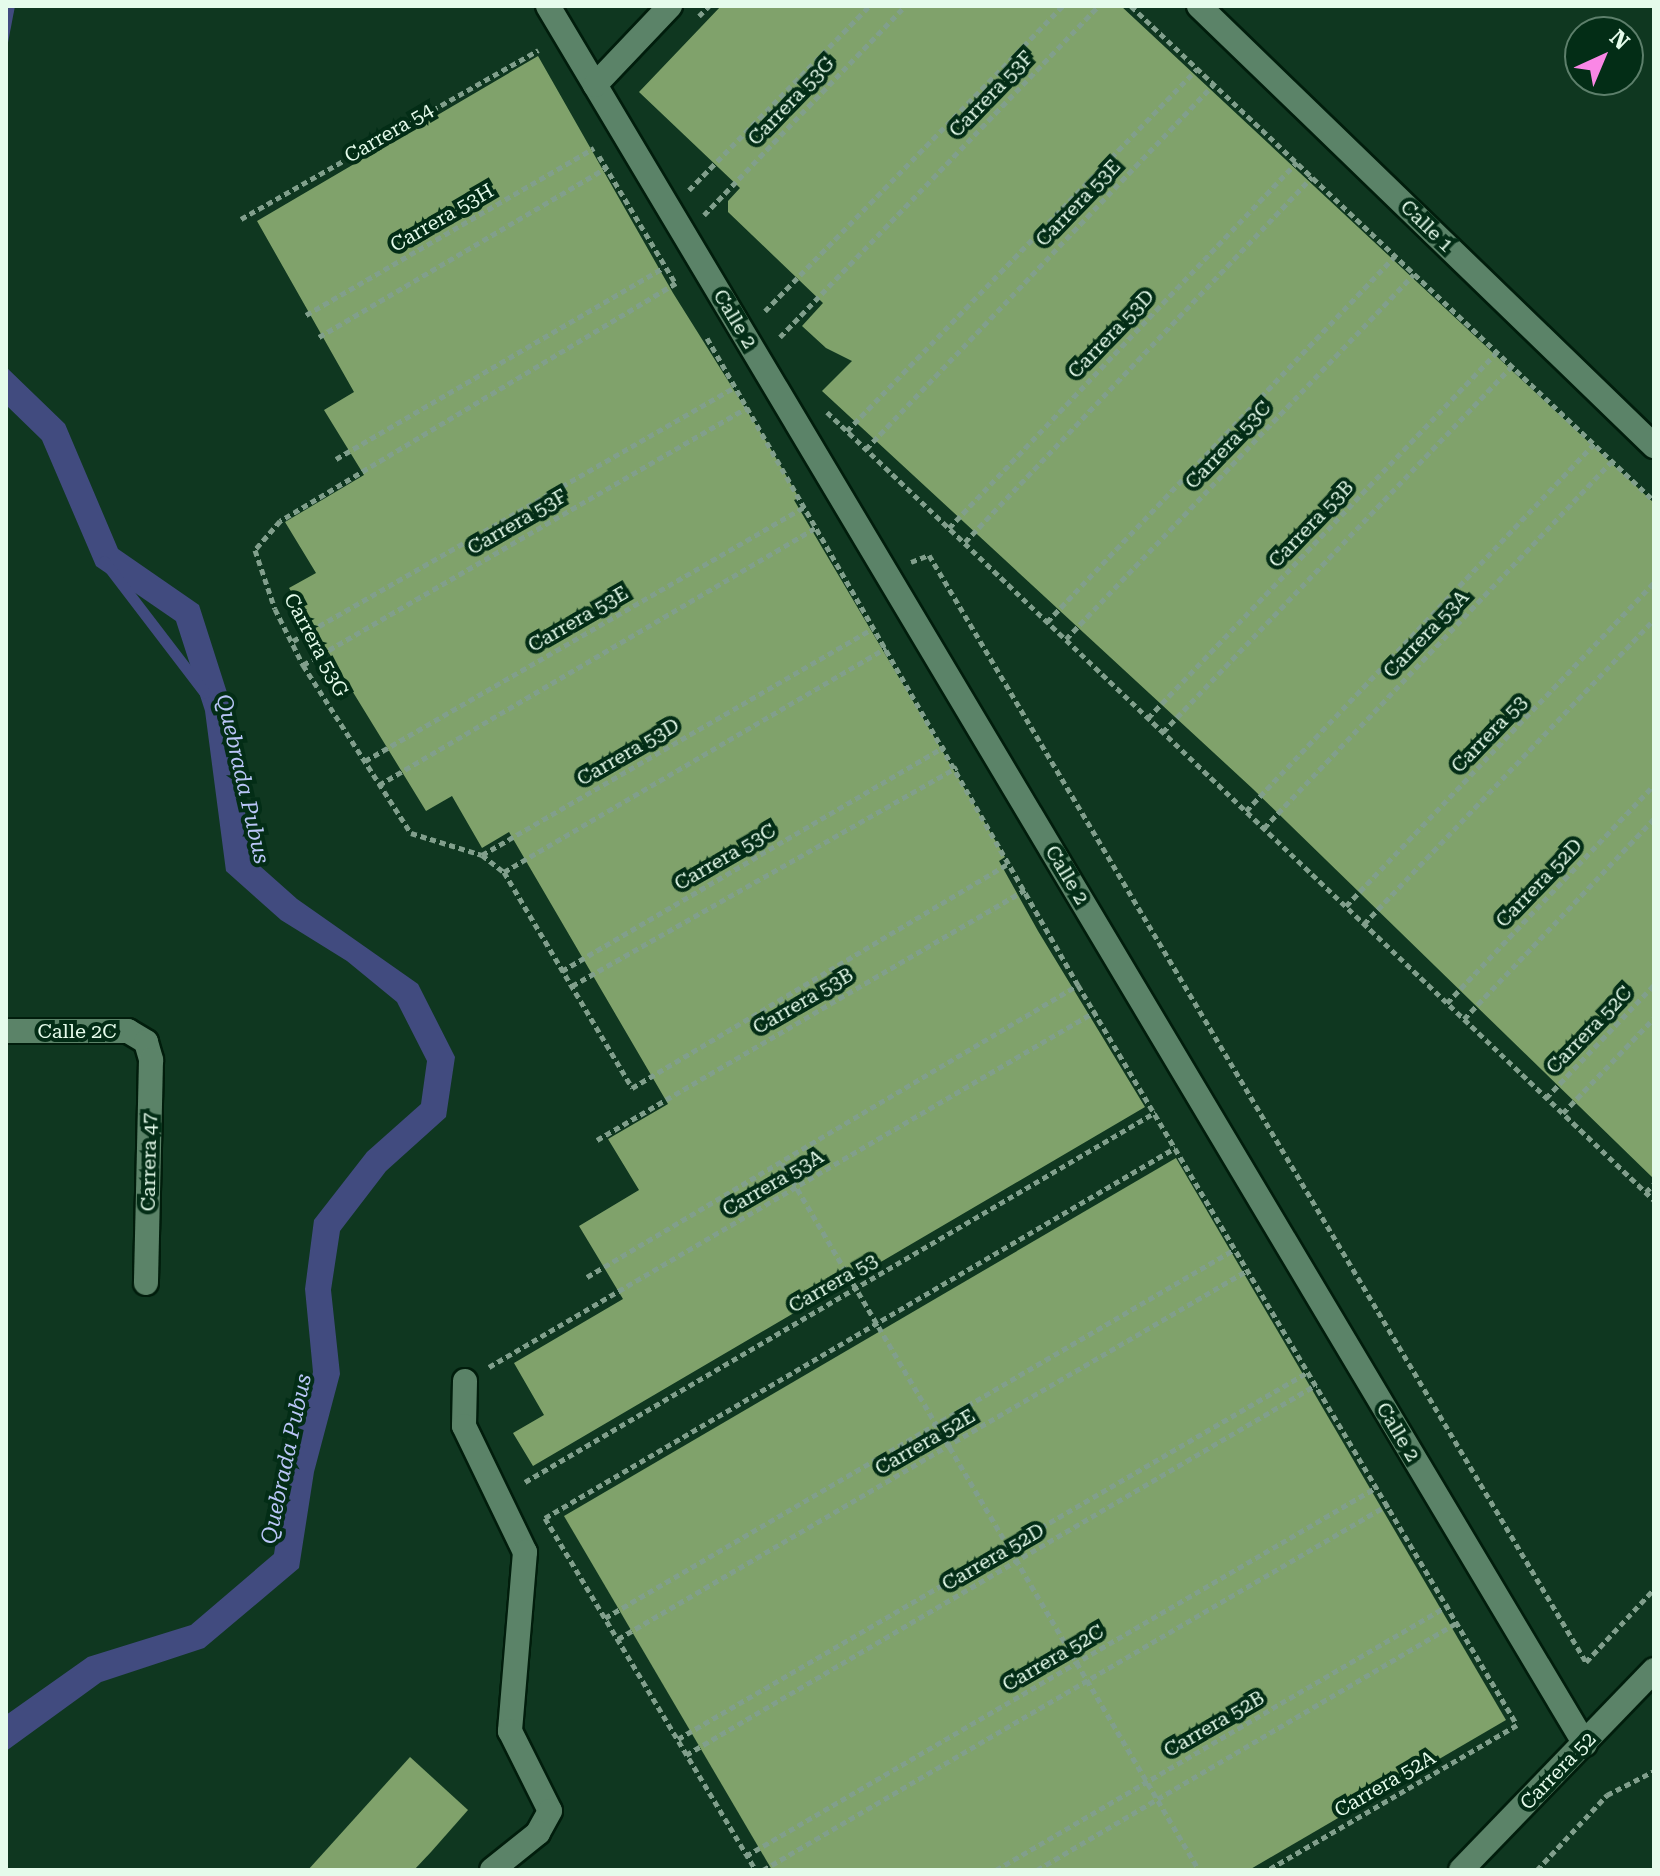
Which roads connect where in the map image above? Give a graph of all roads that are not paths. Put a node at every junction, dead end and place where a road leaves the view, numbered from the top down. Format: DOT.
graph roads {
  1 [pos="548,6"];
  2 [pos="670,6"];
  3 [pos="1199,6"];
  4 [pos="595,85"];
  5 [pos="1654,446"];
  6 [pos="6,1031"];
  7 [pos="146,1042"];
  8 [pos="146,1283"];
  9 [pos="465,1381"];
  10 [pos="1654,1670"];
  11 [pos="1585,1744"];
  12 [pos="492,1870"];
  13 [pos="1461,1870"];
  1 -- 4 [label="street, Calle 2"];
  2 -- 4 [label="street"];
  3 -- 5 [label="street, Calle 1"];
  4 -- 11 [label="street, Calle 2"];
  6 -- 7 [label="street, Calle 2C"];
  7 -- 8 [label="street, Carrera 47"];
  9 -- 12 [label="street"];
  10 -- 11 [label="street, Carrera 52"];
  11 -- 13 [label="street, Carrera 52"];
}
